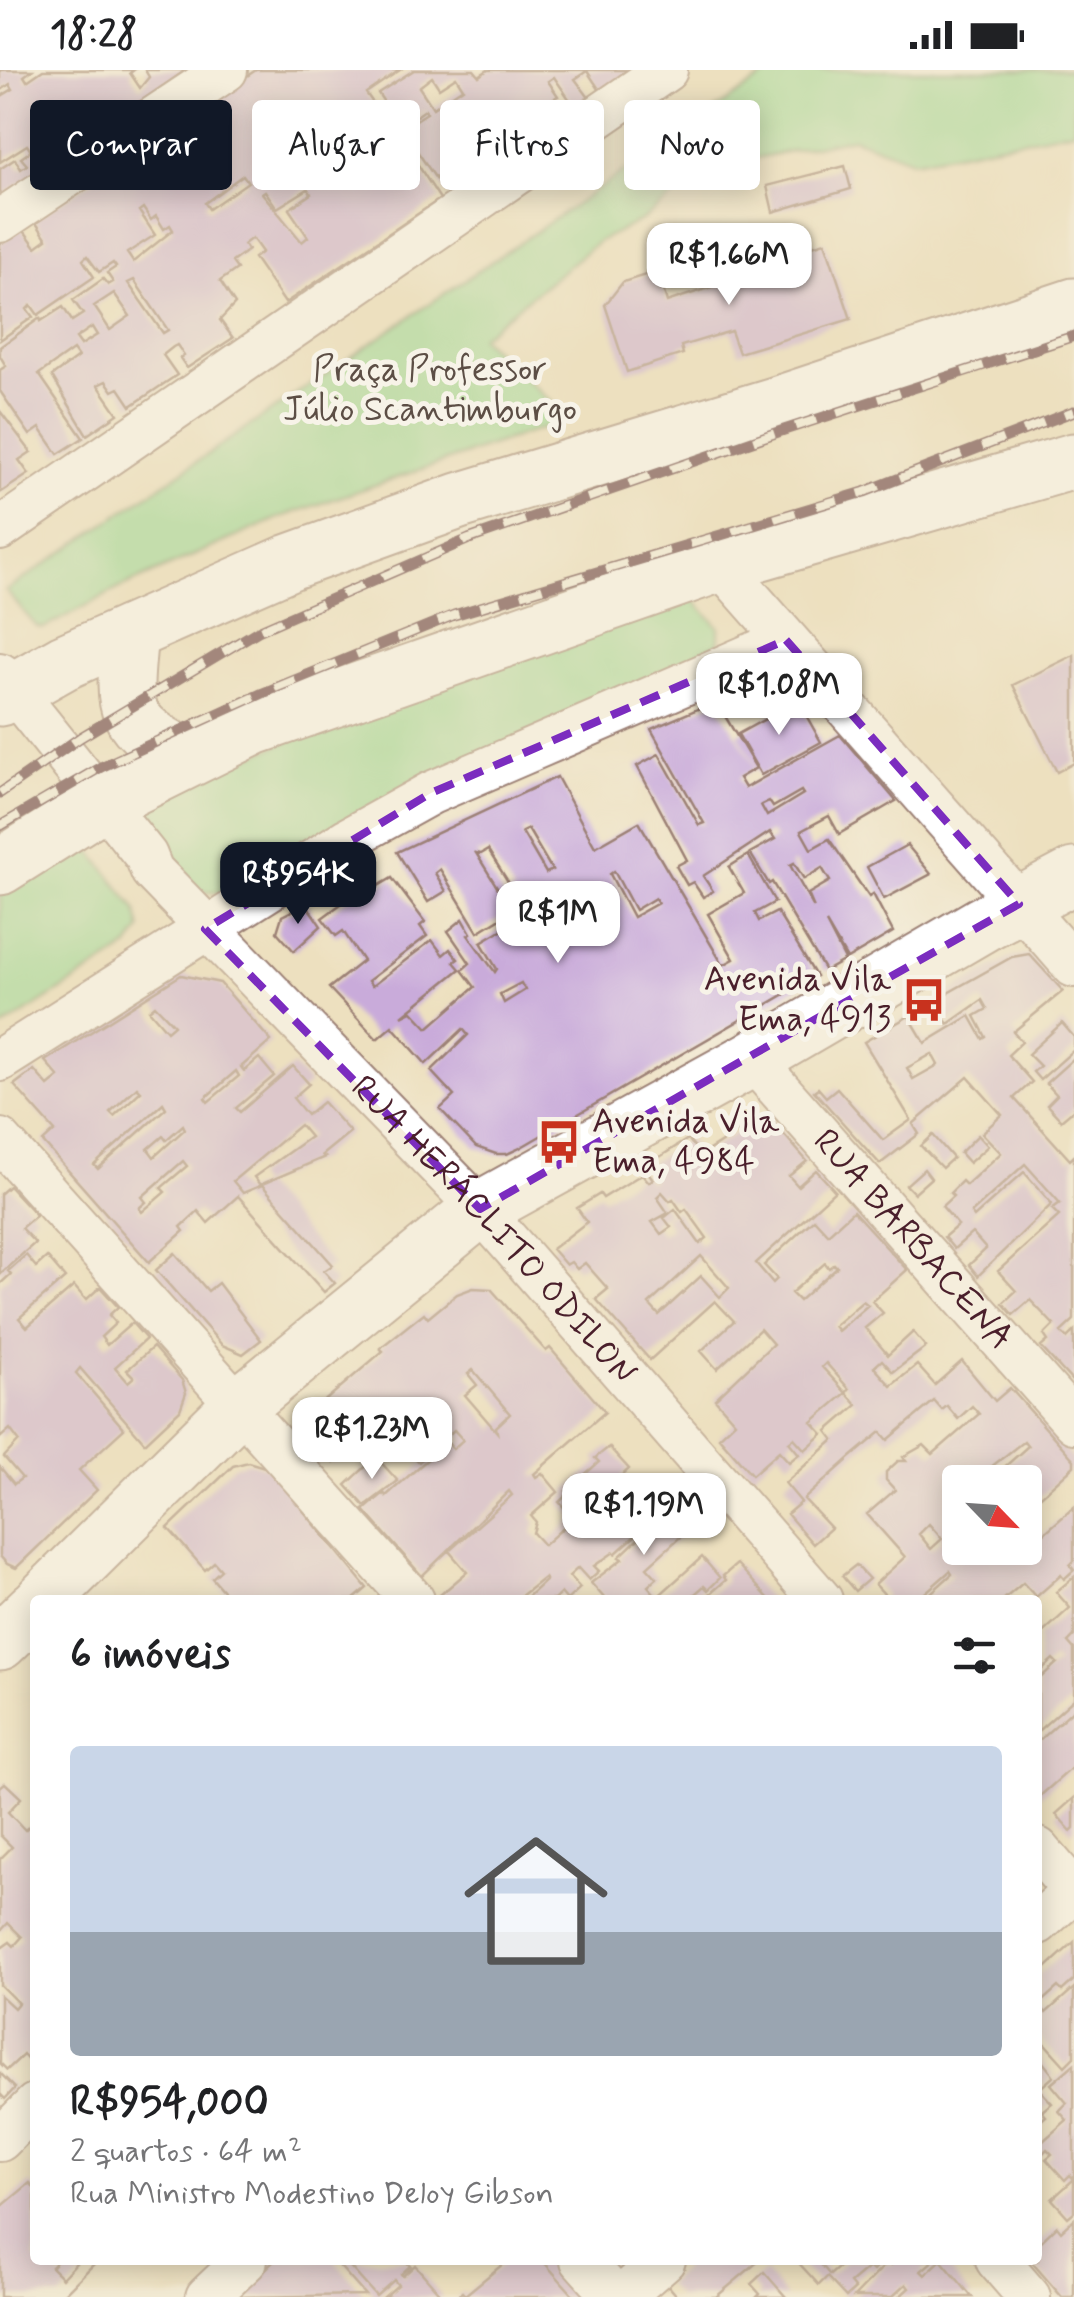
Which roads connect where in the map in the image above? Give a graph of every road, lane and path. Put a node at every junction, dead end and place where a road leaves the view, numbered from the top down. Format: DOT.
graph roads {
  1 [pos="226,70"];
  2 [pos="666,70"];
  3 [pos="0,221"];
  4 [pos="1074,306"];
  5 [pos="1074,461"];
  6 [pos="0,530"];
  7 [pos="720,564"];
  8 [pos="130,632"];
  9 [pos="786,640"];
  10 [pos="4,687"];
  11 [pos="189,758"];
  12 [pos="96,806"];
  13 [pos="0,868"];
  14 [pos="1074,876"];
  15 [pos="1020,904"];
  16 [pos="205,929"];
  17 [pos="1074,966"];
  18 [pos="752,1059"];
  19 [pos="0,1060"];
  20 [pos="0,1140"];
  21 [pos="480,1209"];
  22 [pos="240,1406"];
  23 [pos="1074,1422"];
  24 [pos="47,1595"];
  25 [pos="409,1595"];
  26 [pos="816,1595"];
  27 [pos="1042,1854"];
  28 [pos="1074,1891"];
  29 [pos="1042,1919"];
  30 [pos="30,2111"];
  31 [pos="0,2140"];
  32 [pos="241,2265"];
  33 [pos="587,2265"];
  34 [pos="658,2265"];
  35 [pos="1001,2265"];
  36 [pos="207,2297"];
  37 [pos="618,2297"];
  38 [pos="1030,2297"];
  1 -- 3 [label="street"];
  2 -- 6 [label="street"];
  4 -- 8 [label="main road"];
  5 -- 7 [label="main road"];
  7 -- 9 [label="street"];
  7 -- 11 [label="main road"];
  8 -- 10 [label="main road"];
  8 -- 11 [label="main road"];
  9 -- 15 [label="street"];
  9 -- 16 [label="street"];
  10 -- 12 [label="street, RUA HERÁCLITO ODILON"];
  11 -- 12 [label="main road"];
  12 -- 13 [label="main road"];
  12 -- 16 [label="street, RUA HERÁCLITO ODILON"];
  14 -- 15 [label="main road"];
  15 -- 17 [label="street"];
  15 -- 18 [label="main road"];
  16 -- 19 [label="street"];
  16 -- 21 [label="street, RUA HERÁCLITO ODILON"];
  18 -- 21 [label="main road"];
  18 -- 23 [label="street, RUA BARBACENA"];
  20 -- 22 [label="street"];
  21 -- 22 [label="main road"];
  21 -- 26 [label="street, RUA HERÁCLITO ODILON"];
  22 -- 24 [label="main road"];
  22 -- 25 [label="street"];
  27 -- 28 [label="street"];
  28 -- 29 [label="street"];
  30 -- 31 [label="street"];
  32 -- 36 [label="street"];
  33 -- 37 [label="street"];
  34 -- 37 [label="street"];
  35 -- 38 [label="street"];
}
